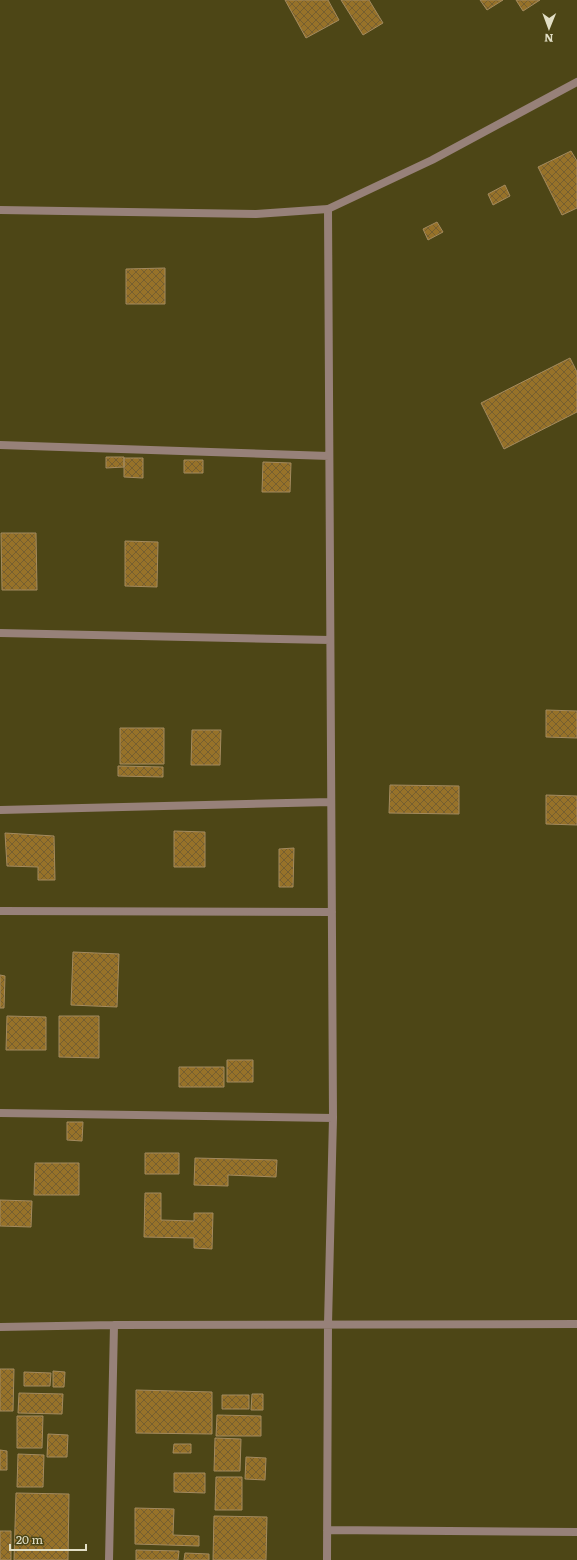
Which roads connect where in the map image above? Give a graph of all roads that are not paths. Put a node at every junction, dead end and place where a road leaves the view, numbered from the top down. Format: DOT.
graph roads {
  1 [pos="577,82"];
  2 [pos="328,209"];
  3 [pos="0,210"];
  4 [pos="0,444"];
  5 [pos="329,456"];
  6 [pos="0,632"];
  7 [pos="330,640"];
  8 [pos="331,802"];
  9 [pos="0,810"];
  10 [pos="0,911"];
  11 [pos="332,912"];
  12 [pos="0,1113"];
  13 [pos="333,1118"];
  14 [pos="328,1324"];
  15 [pos="577,1324"];
  16 [pos="114,1325"];
  17 [pos="0,1327"];
  18 [pos="327,1530"];
  19 [pos="577,1532"];
  20 [pos="109,1560"];
  21 [pos="327,1560"];
  1 -- 2 [label="street"];
  2 -- 3 [label="street"];
  2 -- 5 [label="street"];
  4 -- 5 [label="street"];
  5 -- 7 [label="street"];
  6 -- 7 [label="street"];
  7 -- 8 [label="street"];
  8 -- 9 [label="street"];
  8 -- 11 [label="street"];
  10 -- 11 [label="street"];
  11 -- 13 [label="street"];
  12 -- 13 [label="street"];
  13 -- 14 [label="street"];
  14 -- 15 [label="street"];
  14 -- 16 [label="street"];
  14 -- 18 [label="street"];
  16 -- 17 [label="street"];
  16 -- 20 [label="street"];
  18 -- 19 [label="street"];
  18 -- 21 [label="street"];
}
